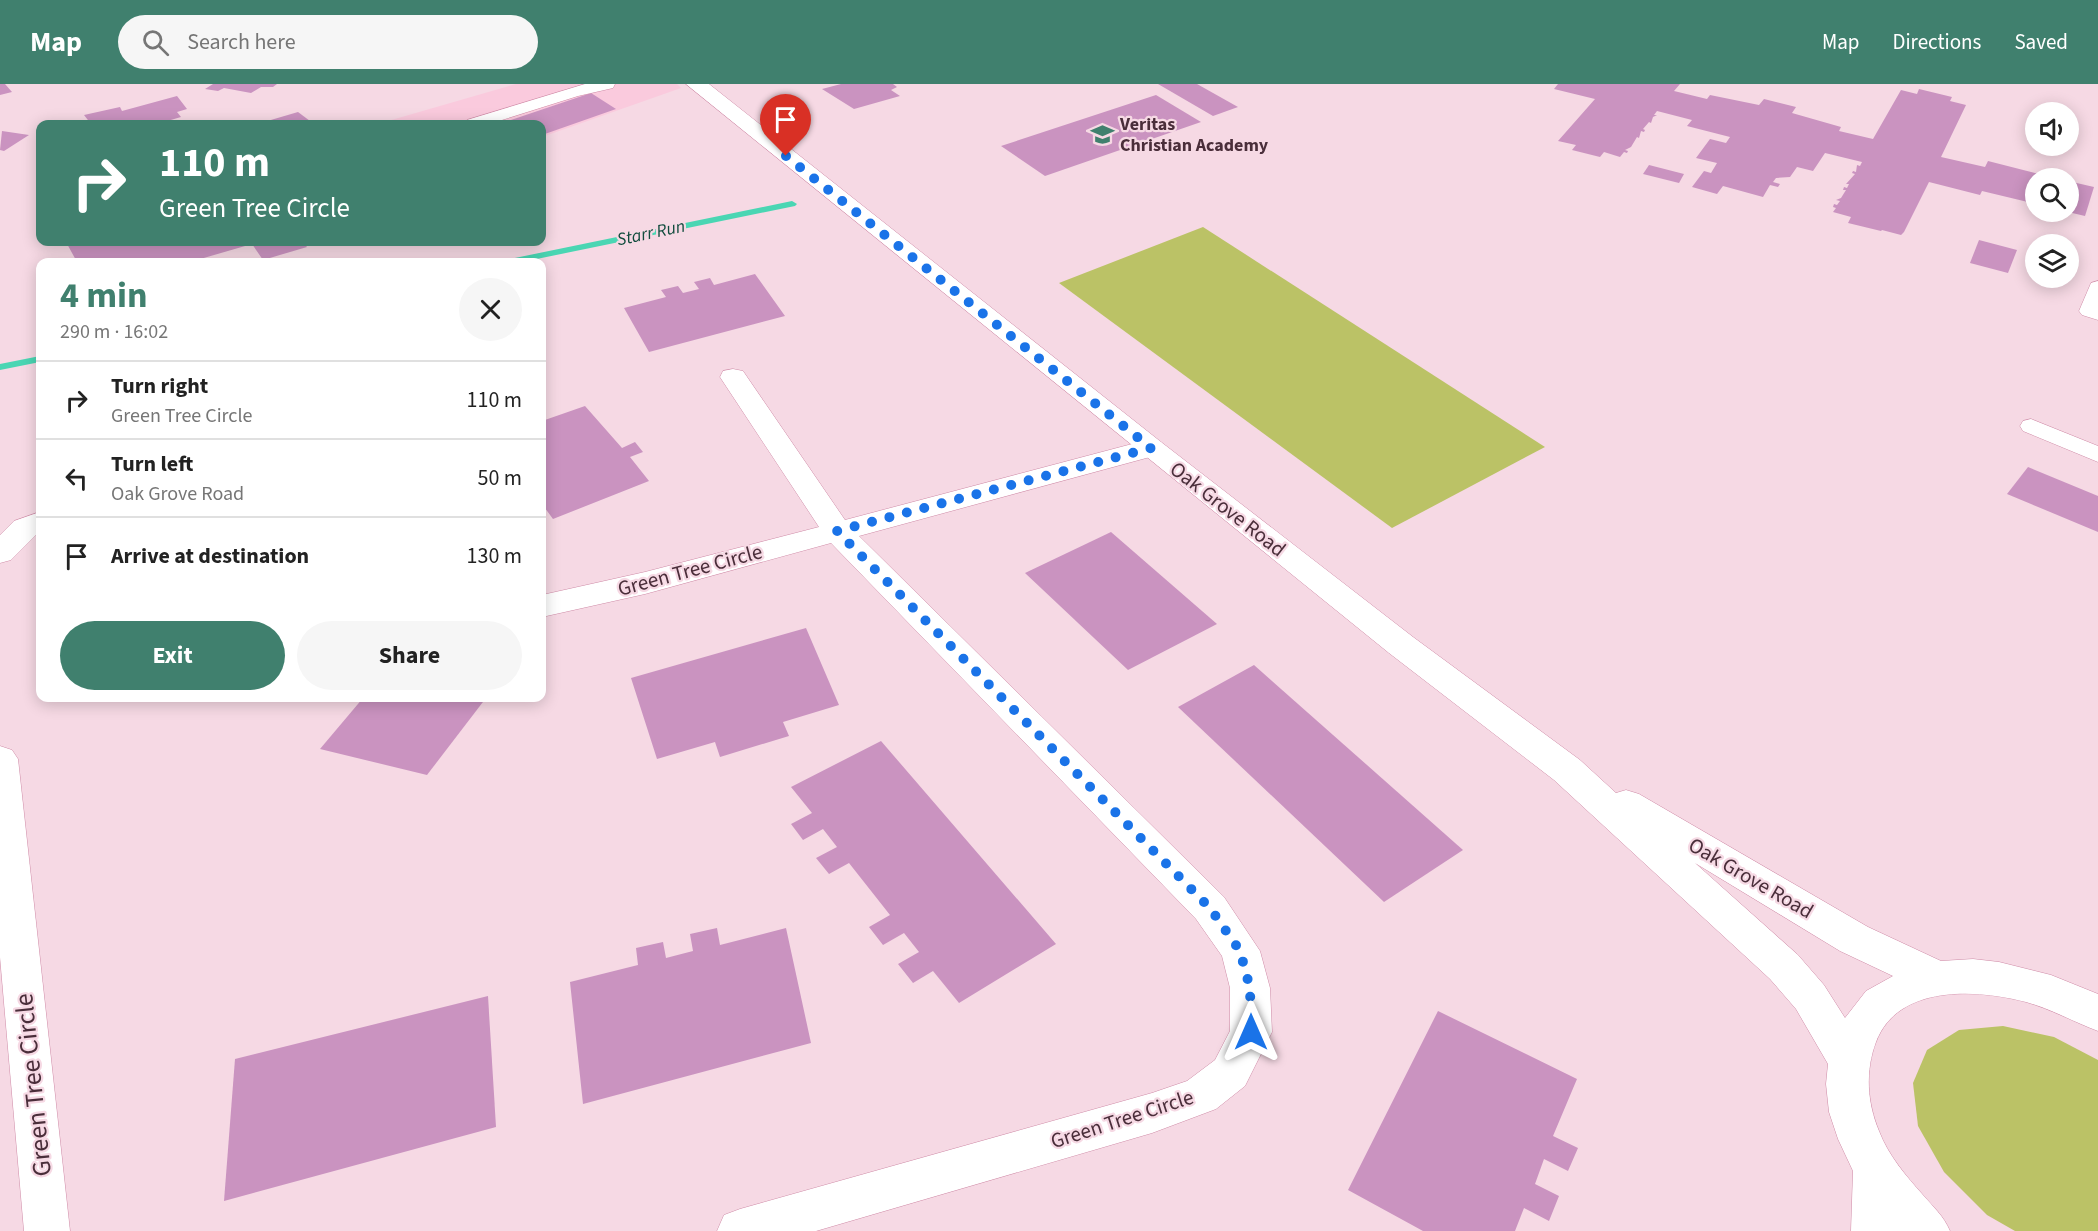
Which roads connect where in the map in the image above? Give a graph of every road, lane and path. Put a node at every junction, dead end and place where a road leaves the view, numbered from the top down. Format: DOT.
graph roads {
  1 [pos="607,84"];
  2 [pos="696,84"];
  3 [pos="486,120"];
  4 [pos="2098,287"];
  5 [pos="2098,314"];
  6 [pos="733,377"];
  7 [pos="2031,426"];
  8 [pos="1151,448"];
  9 [pos="2098,455"];
  10 [pos="36,524"];
  11 [pos="837,531"];
  12 [pos="0,553"];
  13 [pos="546,605"];
  14 [pos="0,759"];
  15 [pos="1567,770"];
  16 [pos="1939,979"];
  17 [pos="2098,1013"];
  18 [pos="1848,1059"];
  19 [pos="1875,1168"];
  20 [pos="47,1231"];
  21 [pos="740,1231"];
  22 [pos="1874,1231"];
  23 [pos="1927,1231"];
  1 -- 3 [label="lane"];
  2 -- 8 [label="street, Oak Grove Road"];
  4 -- 5 [label="lane"];
  6 -- 11 [label="street, Green Tree Circle"];
  7 -- 9 [label="lane"];
  8 -- 11 [label="street, Green Tree Circle"];
  8 -- 15 [label="street, Oak Grove Road"];
  10 -- 12 [label="street"];
  11 -- 13 [label="street, Green Tree Circle"];
  11 -- 21 [label="street, Green Tree Circle"];
  14 -- 20 [label="street, Green Tree Circle"];
  15 -- 16 [label="street, Oak Grove Road"];
  15 -- 18 [label="street, Oak Grove Road"];
  16 -- 17 [label="street"];
  16 -- 18 [label="street"];
  18 -- 19 [label="street"];
  19 -- 22 [label="street"];
  19 -- 23 [label="street"];
}
